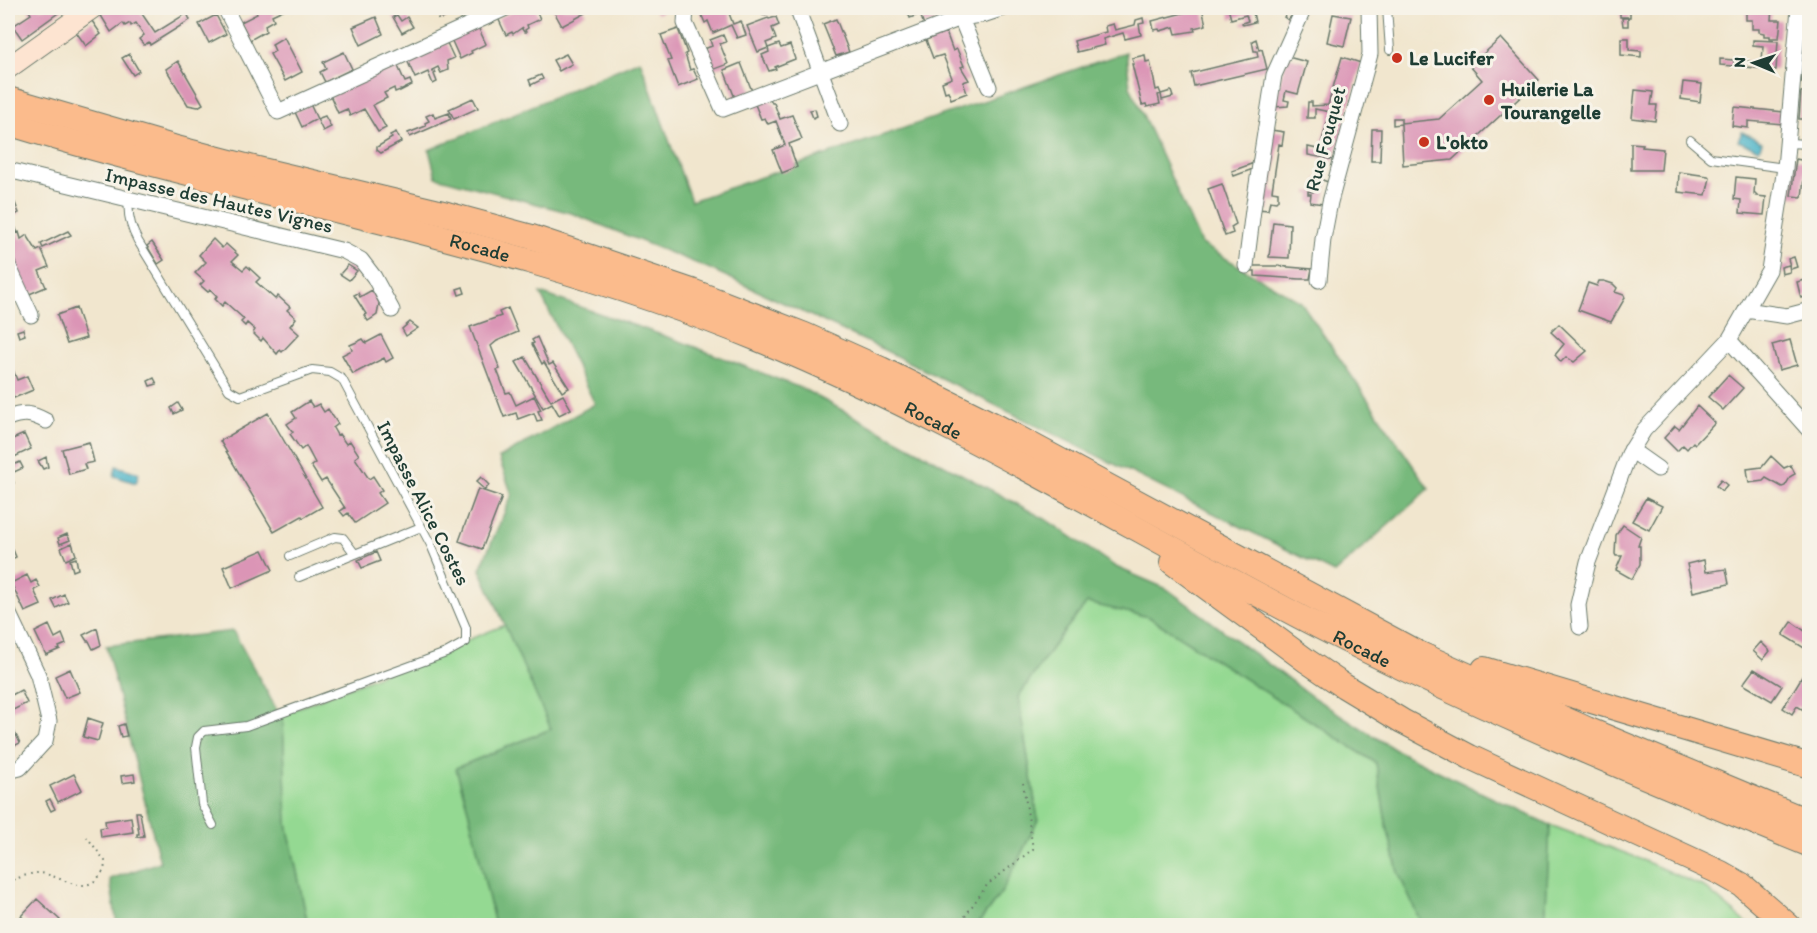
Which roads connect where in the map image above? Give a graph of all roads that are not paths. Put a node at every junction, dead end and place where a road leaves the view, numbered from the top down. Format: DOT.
graph roads {
  1 [pos="92,8"];
  2 [pos="225,8"];
  3 [pos="506,8"];
  4 [pos="686,8"];
  5 [pos="797,8"];
  6 [pos="1004,8"];
  7 [pos="1304,8"];
  8 [pos="1369,8"];
  9 [pos="1387,8"];
  10 [pos="1799,8"];
  11 [pos="959,13"];
  12 [pos="1390,50"];
  13 [pos="8,68"];
  14 [pos="821,73"];
  15 [pos="989,87"];
  16 [pos="8,99"];
  17 [pos="8,123"];
  18 [pos="840,124"];
  19 [pos="1690,140"];
  20 [pos="1787,143"];
  21 [pos="1809,144"];
  22 [pos="1785,168"];
  23 [pos="8,170"];
  24 [pos="129,200"];
  25 [pos="8,265"];
  26 [pos="1246,266"];
  27 [pos="1319,280"];
  28 [pos="392,310"];
  29 [pos="1746,310"];
  30 [pos="1809,310"];
  31 [pos="31,315"];
  32 [pos="1729,340"];
  33 [pos="8,418"];
  34 [pos="46,421"];
  35 [pos="1809,431"];
  36 [pos="1631,450"];
  37 [pos="1658,469"];
  38 [pos="1111,514"];
  39 [pos="422,527"];
  40 [pos="355,554"];
  41 [pos="290,556"];
  42 [pos="298,577"];
  43 [pos="8,612"];
  44 [pos="1581,627"];
  45 [pos="1416,652"];
  46 [pos="1809,766"];
  47 [pos="8,771"];
  48 [pos="1809,822"];
  49 [pos="213,825"];
  50 [pos="1809,845"];
  51 [pos="1789,926"];
  1 -- 13 [label="main road"];
  2 -- 3 [label="street"];
  4 -- 14 [label="street"];
  5 -- 14 [label="street"];
  6 -- 11 [label="street"];
  7 -- 26 [label="street"];
  8 -- 27 [label="street, Rue Fouquet"];
  9 -- 12 [label="lane"];
  10 -- 20 [label="street"];
  11 -- 14 [label="street"];
  11 -- 15 [label="street"];
  14 -- 18 [label="street"];
  16 -- 45 [label="highway"];
  17 -- 38 [label="highway, Rocade"];
  19 -- 22 [label="lane"];
  20 -- 21 [label="lane"];
  20 -- 22 [label="street"];
  22 -- 29 [label="street"];
  23 -- 24 [label="street, Impasse des Hautes Vignes"];
  24 -- 28 [label="street, Impasse des Hautes Vignes"];
  24 -- 39 [label="lane, Impasse Alice Costes"];
  25 -- 31 [label="street"];
  29 -- 30 [label="street"];
  29 -- 32 [label="street"];
  32 -- 35 [label="street"];
  32 -- 36 [label="street"];
  33 -- 34 [label="street"];
  36 -- 37 [label="street"];
  36 -- 44 [label="street"];
  38 -- 50 [label="highway, Rocade"];
  38 -- 51 [label="highway"];
  39 -- 40 [label="lane"];
  39 -- 49 [label="lane, Impasse Alice Costes"];
  40 -- 41 [label="lane"];
  40 -- 42 [label="lane"];
  43 -- 47 [label="street"];
  45 -- 46 [label="highway"];
  45 -- 48 [label="highway"];
}
